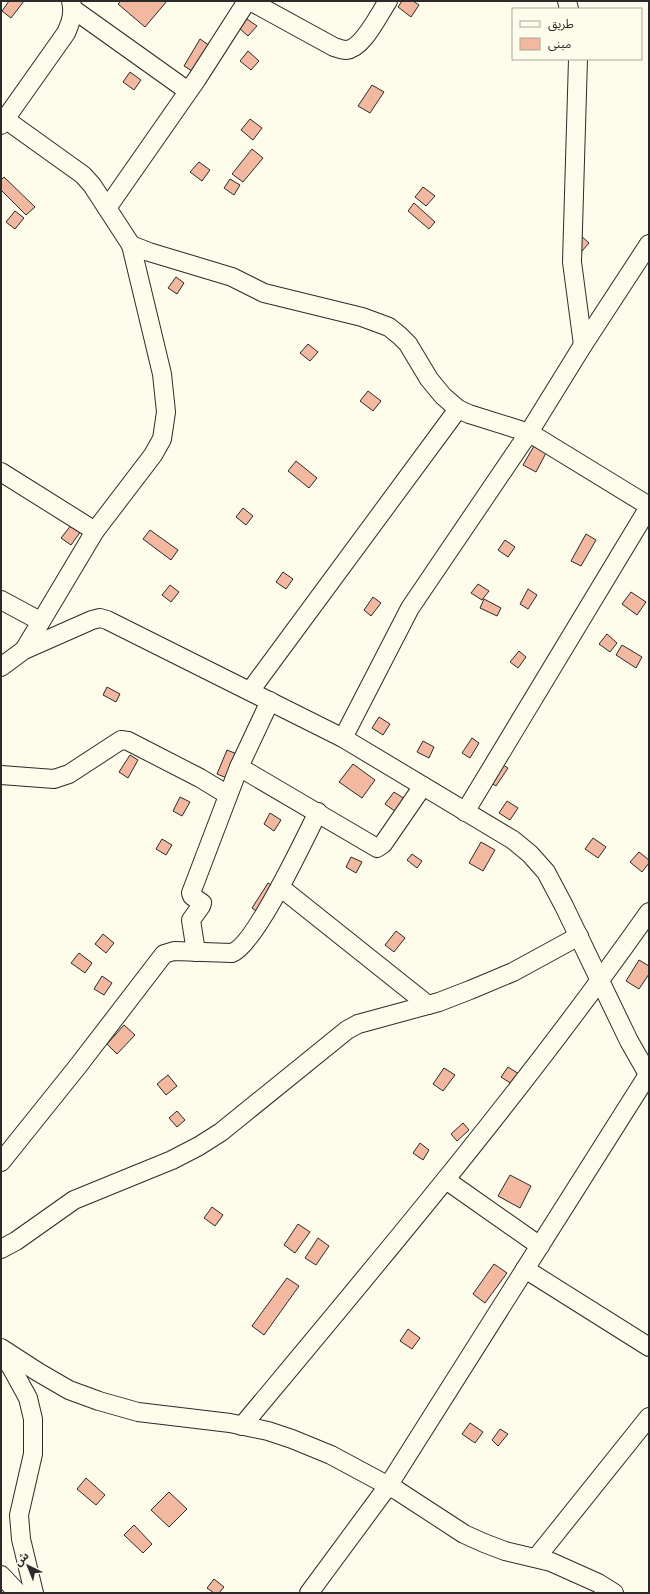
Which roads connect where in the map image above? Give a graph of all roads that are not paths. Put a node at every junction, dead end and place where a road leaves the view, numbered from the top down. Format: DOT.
graph roads {
  1 [pos="247,1"];
  2 [pos="250,1"];
  3 [pos="388,1"];
  4 [pos="72,5"];
  5 [pos="578,60"];
  6 [pos="188,91"];
  7 [pos="3,122"];
  8 [pos="107,208"];
  9 [pos="649,244"];
  10 [pos="131,245"];
  11 [pos="583,345"];
  12 [pos="458,409"];
  13 [pos="528,434"];
  14 [pos="1,472"];
  15 [pos="649,506"];
  16 [pos="95,531"];
  17 [pos="1,600"];
  18 [pos="40,621"];
  19 [pos="24,650"];
  20 [pos="1,667"];
  21 [pos="250,691"];
  22 [pos="270,701"];
  23 [pos="343,738"];
  24 [pos="239,767"];
  25 [pos="1,775"];
  26 [pos="423,786"];
  27 [pos="228,794"];
  28 [pos="318,812"];
  29 [pos="466,812"];
  30 [pos="280,887"];
  31 [pos="649,912"];
  32 [pos="579,936"];
  33 [pos="196,952"];
  34 [pos="600,981"];
  35 [pos="428,1005"];
  36 [pos="649,1074"];
  37 [pos="1,1162"];
  38 [pos="446,1180"];
  39 [pos="540,1246"];
  40 [pos="1,1249"];
  41 [pos="525,1269"];
  42 [pos="649,1347"];
  43 [pos="1,1348"];
  44 [pos="1,1352"];
  45 [pos="649,1416"];
  46 [pos="242,1426"];
  47 [pos="388,1486"];
  48 [pos="536,1558"];
  49 [pos="1,1575"];
  50 [pos="18,1593"];
  51 [pos="34,1593"];
  52 [pos="309,1593"];
  53 [pos="614,1593"];
  1 -- 6 [label="street"];
  2 -- 3 [label="street"];
  4 -- 6 [label="street"];
  4 -- 7 [label="street"];
  5 -- 11 [label="street"];
  6 -- 8 [label="street"];
  7 -- 8 [label="street"];
  8 -- 10 [label="street"];
  9 -- 11 [label="street"];
  10 -- 12 [label="street"];
  10 -- 16 [label="street"];
  11 -- 13 [label="street"];
  12 -- 13 [label="street"];
  12 -- 21 [label="street"];
  13 -- 15 [label="street"];
  13 -- 23 [label="street"];
  14 -- 16 [label="street"];
  15 -- 29 [label="street"];
  16 -- 18 [label="street"];
  17 -- 18 [label="street"];
  18 -- 19 [label="street"];
  19 -- 20 [label="street"];
  19 -- 21 [label="street"];
  21 -- 22 [label="street"];
  22 -- 23 [label="street"];
  22 -- 24 [label="street"];
  23 -- 26 [label="street"];
  24 -- 27 [label="street"];
  24 -- 28 [label="street"];
  25 -- 27 [label="street"];
  26 -- 28 [label="street"];
  26 -- 29 [label="street"];
  27 -- 33 [label="street"];
  28 -- 30 [label="street"];
  29 -- 32 [label="street"];
  30 -- 33 [label="street"];
  30 -- 35 [label="street"];
  31 -- 34 [label="street"];
  32 -- 34 [label="street"];
  32 -- 35 [label="street"];
  33 -- 37 [label="street"];
  34 -- 36 [label="street"];
  34 -- 38 [label="street"];
  35 -- 40 [label="street"];
  36 -- 39 [label="street"];
  38 -- 39 [label="street"];
  38 -- 46 [label="street"];
  39 -- 41 [label="street"];
  41 -- 42 [label="street"];
  41 -- 47 [label="street"];
  43 -- 46 [label="street"];
  44 -- 51 [label="street"];
  45 -- 48 [label="street"];
  46 -- 47 [label="street"];
  47 -- 48 [label="street"];
  47 -- 52 [label="street"];
  48 -- 53 [label="street"];
  49 -- 50 [label="street"];
}
